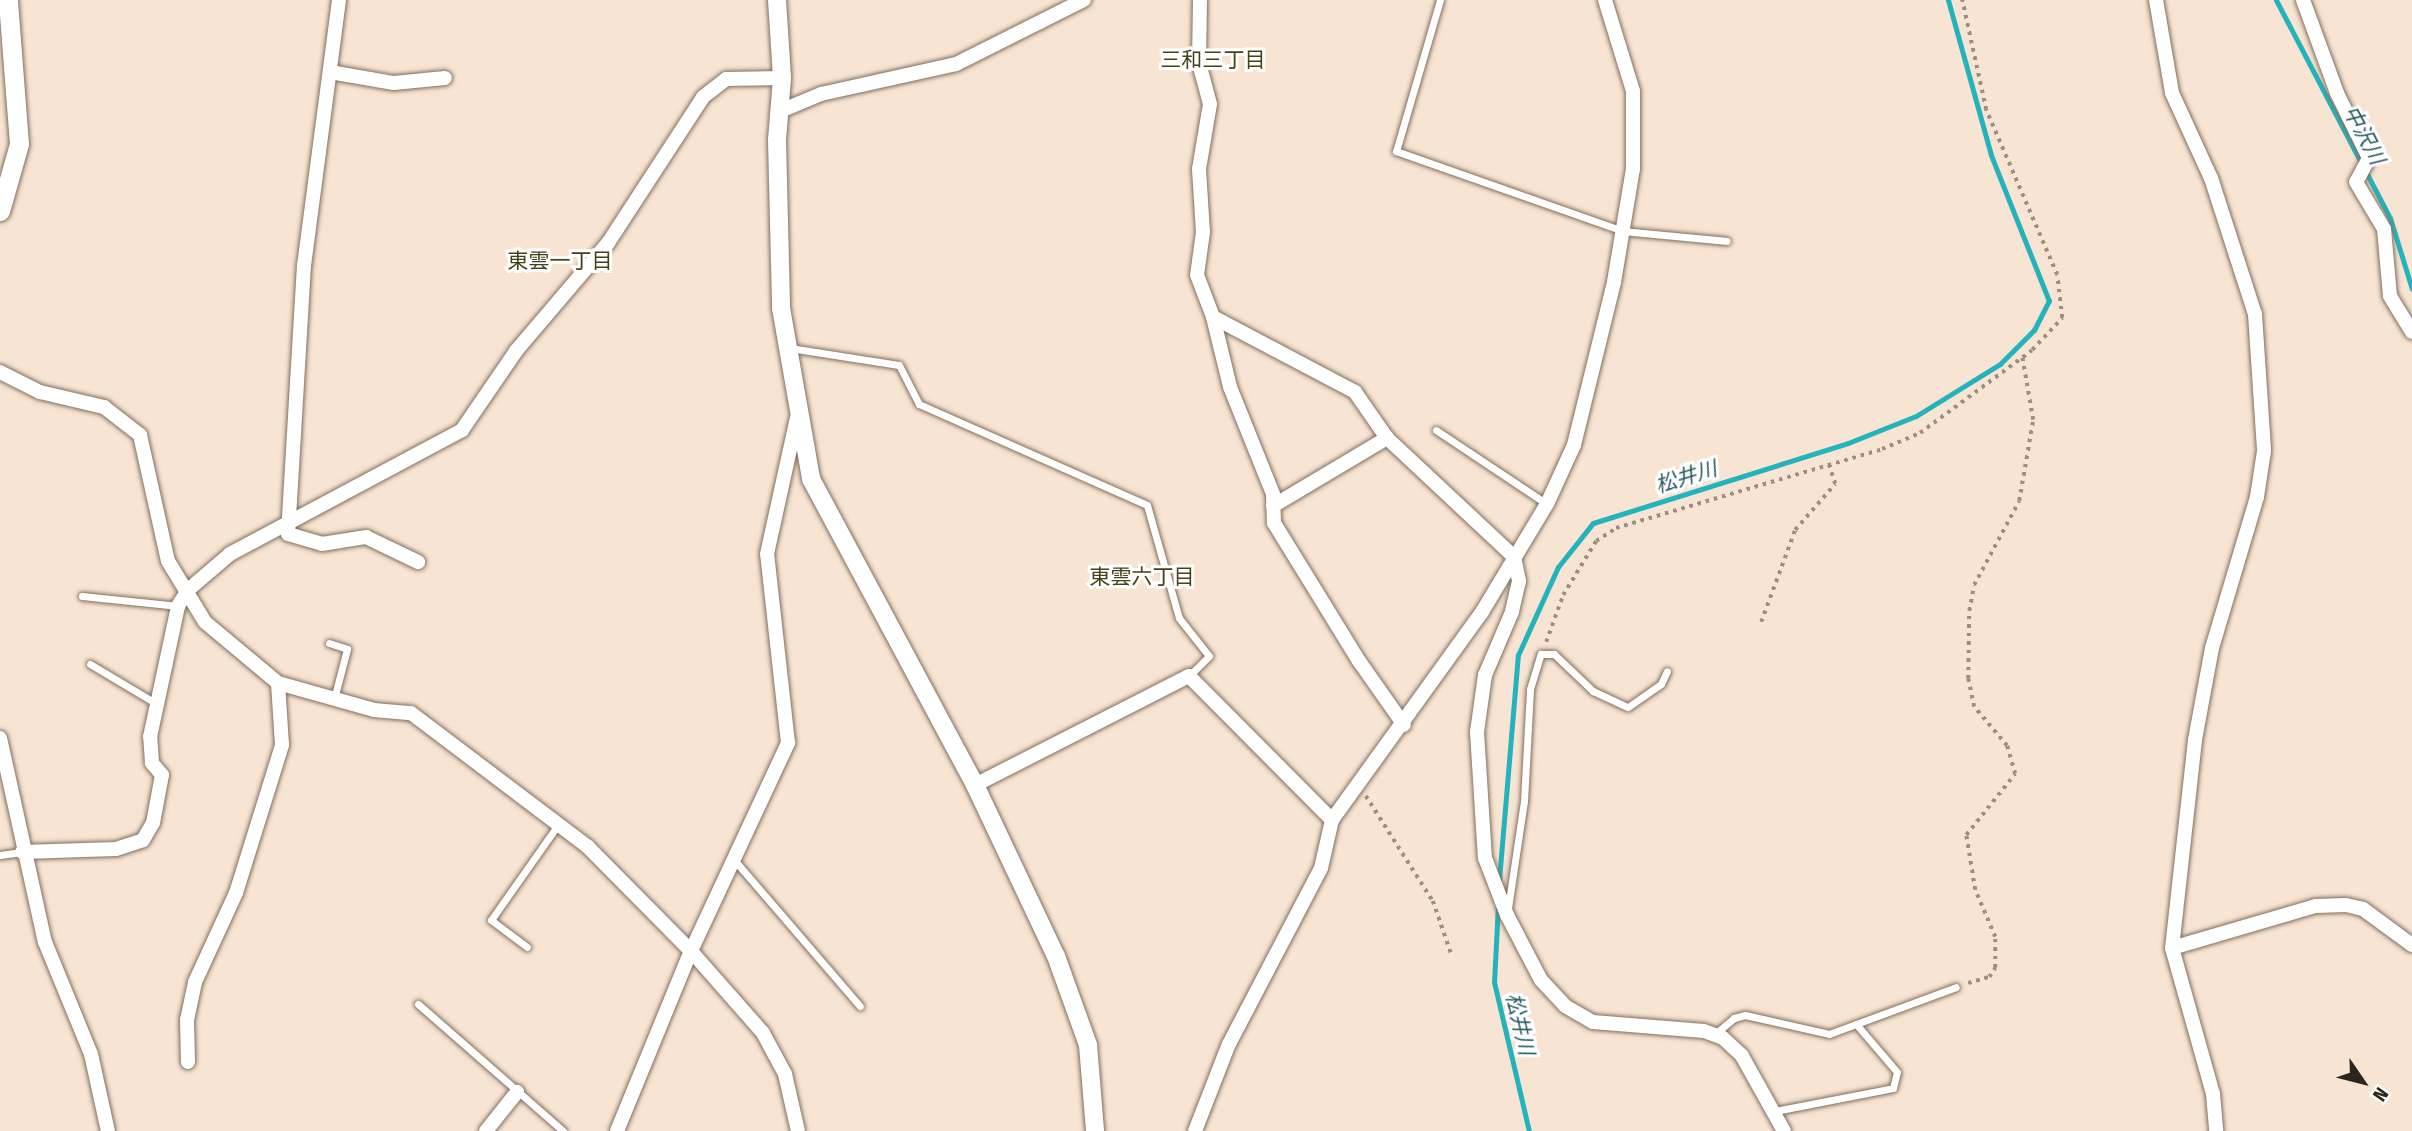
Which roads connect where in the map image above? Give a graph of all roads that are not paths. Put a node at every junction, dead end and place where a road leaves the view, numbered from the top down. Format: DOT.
graph roads {
  1 [pos="8,0"];
  2 [pos="339,0"];
  3 [pos="777,0"];
  4 [pos="1084,0"];
  5 [pos="1200,0"];
  6 [pos="1440,0"];
  7 [pos="1605,0"];
  8 [pos="2156,0"];
  9 [pos="2303,0"];
  10 [pos="330,72"];
  11 [pos="445,78"];
  12 [pos="782,78"];
  13 [pos="778,112"];
  14 [pos="0,211"];
  15 [pos="1623,231"];
  16 [pos="1727,241"];
  17 [pos="1213,317"];
  18 [pos="2412,332"];
  19 [pos="786,347"];
  20 [pos="0,372"];
  21 [pos="797,418"];
  22 [pos="1436,430"];
  23 [pos="1387,438"];
  24 [pos="1548,504"];
  25 [pos="1273,506"];
  26 [pos="291,519"];
  27 [pos="1514,557"];
  28 [pos="418,562"];
  29 [pos="188,590"];
  30 [pos="82,596"];
  31 [pos="178,606"];
  32 [pos="329,643"];
  33 [pos="90,664"];
  34 [pos="1667,671"];
  35 [pos="1189,676"];
  36 [pos="278,682"];
  37 [pos="334,699"];
  38 [pos="158,704"];
  39 [pos="1404,725"];
  40 [pos="0,738"];
  41 [pos="975,785"];
  42 [pos="1332,820"];
  43 [pos="557,826"];
  44 [pos="22,852"];
  45 [pos="0,855"];
  46 [pos="736,862"];
  47 [pos="1507,915"];
  48 [pos="2412,945"];
  49 [pos="527,947"];
  50 [pos="2172,948"];
  51 [pos="691,951"];
  52 [pos="1955,987"];
  53 [pos="418,1004"];
  54 [pos="860,1006"];
  55 [pos="1856,1024"];
  56 [pos="1714,1035"];
  57 [pos="188,1062"];
  58 [pos="517,1092"];
  59 [pos="1775,1111"];
  60 [pos="108,1131"];
  61 [pos="486,1131"];
  62 [pos="563,1131"];
  63 [pos="617,1131"];
  64 [pos="798,1131"];
  65 [pos="1095,1131"];
  66 [pos="1195,1131"];
  67 [pos="1784,1131"];
  68 [pos="2216,1131"];
  1 -- 14 [label="main road"];
  2 -- 10 [label="street"];
  3 -- 12 [label="street"];
  4 -- 13 [label="street"];
  5 -- 17 [label="street"];
  6 -- 15 [label="lane"];
  7 -- 15 [label="street"];
  8 -- 50 [label="street"];
  9 -- 18 [label="street"];
  10 -- 11 [label="street"];
  10 -- 26 [label="street"];
  12 -- 13 [label="street"];
  12 -- 26 [label="street"];
  13 -- 19 [label="street"];
  15 -- 16 [label="lane"];
  15 -- 24 [label="street"];
  17 -- 23 [label="street"];
  17 -- 25 [label="street"];
  19 -- 21 [label="street"];
  19 -- 35 [label="lane"];
  20 -- 29 [label="street"];
  21 -- 41 [label="street"];
  21 -- 46 [label="street"];
  22 -- 24 [label="lane"];
  23 -- 25 [label="street"];
  23 -- 27 [label="street"];
  24 -- 27 [label="street"];
  25 -- 39 [label="street"];
  26 -- 28 [label="street"];
  26 -- 29 [label="street"];
  27 -- 39 [label="street"];
  27 -- 47 [label="street"];
  29 -- 31 [label="street"];
  29 -- 36 [label="street"];
  30 -- 31 [label="lane"];
  31 -- 38 [label="street"];
  32 -- 37 [label="lane"];
  33 -- 38 [label="lane"];
  34 -- 47 [label="lane"];
  35 -- 41 [label="street"];
  35 -- 42 [label="street"];
  36 -- 37 [label="street"];
  36 -- 57 [label="street"];
  37 -- 43 [label="street"];
  38 -- 44 [label="street"];
  39 -- 42 [label="street"];
  40 -- 44 [label="street"];
  41 -- 65 [label="street"];
  42 -- 66 [label="street"];
  43 -- 49 [label="lane"];
  43 -- 51 [label="street"];
  44 -- 45 [label="lane"];
  44 -- 60 [label="street"];
  46 -- 51 [label="street"];
  46 -- 54 [label="lane"];
  47 -- 56 [label="street"];
  48 -- 50 [label="street"];
  50 -- 68 [label="street"];
  51 -- 63 [label="street"];
  51 -- 64 [label="street"];
  52 -- 55 [label="lane"];
  53 -- 58 [label="lane"];
  55 -- 56 [label="lane"];
  55 -- 59 [label="lane"];
  56 -- 59 [label="street"];
  58 -- 61 [label="street"];
  58 -- 62 [label="lane"];
  59 -- 67 [label="street"];
}
